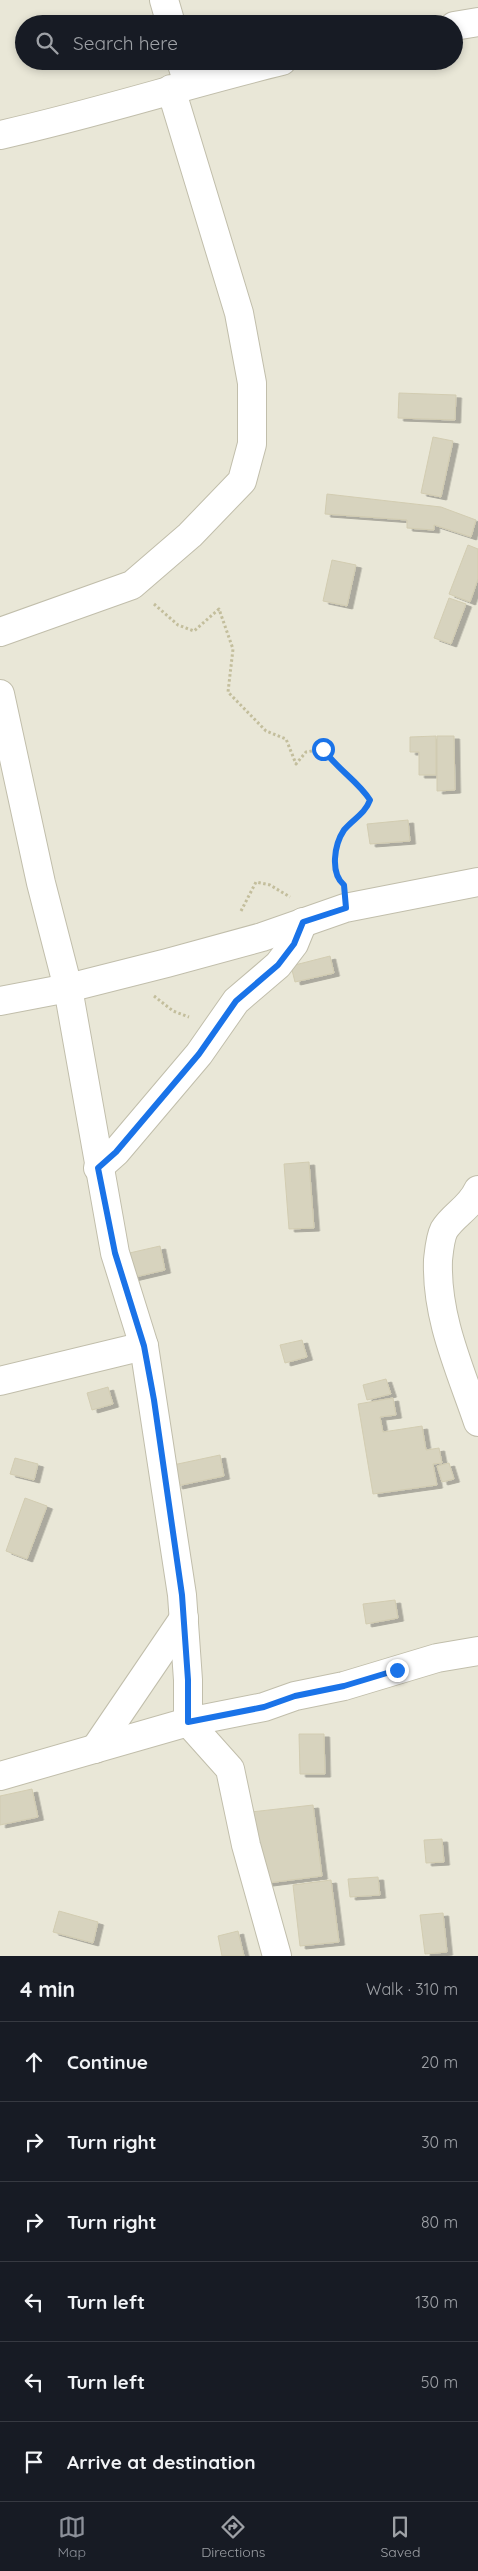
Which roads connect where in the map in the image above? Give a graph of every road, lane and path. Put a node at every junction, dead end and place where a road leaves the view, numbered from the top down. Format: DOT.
graph roads {
  1 [pos="164,0"];
  2 [pos="168,15"];
  3 [pos="478,22"];
  4 [pos="463,24"];
  5 [pos="228,70"];
  6 [pos="180,78"];
  7 [pos="0,134"];
  8 [pos="132,585"];
  9 [pos="0,632"];
  10 [pos="0,694"];
  11 [pos="476,884"];
  12 [pos="346,908"];
  13 [pos="303,922"];
  14 [pos="129,974"];
  15 [pos="68,988"];
  16 [pos="0,1001"];
  17 [pos="212,1034"];
  18 [pos="98,1168"];
  19 [pos="478,1190"];
  20 [pos="144,1346"];
  21 [pos="0,1381"];
  22 [pos="478,1422"];
  23 [pos="184,1618"];
  24 [pos="478,1651"];
  25 [pos="188,1722"];
  26 [pos="95,1749"];
  27 [pos="0,1776"];
  28 [pos="277,1956"];
  1 -- 2 [label="street"];
  3 -- 4 [label="street"];
  5 -- 6 [label="street"];
  6 -- 7 [label="street"];
  6 -- 8 [label="street"];
  8 -- 9 [label="street"];
  8 -- 12 [label="path"];
  10 -- 15 [label="street"];
  11 -- 12 [label="street"];
  12 -- 13 [label="street"];
  13 -- 14 [label="street"];
  13 -- 17 [label="street"];
  14 -- 15 [label="street"];
  14 -- 17 [label="path"];
  15 -- 16 [label="street"];
  15 -- 18 [label="street"];
  17 -- 18 [label="street"];
  18 -- 20 [label="street"];
  19 -- 22 [label="street"];
  20 -- 21 [label="street"];
  20 -- 23 [label="street"];
  23 -- 25 [label="street"];
  23 -- 26 [label="street"];
  24 -- 25 [label="street"];
  25 -- 26 [label="street"];
  25 -- 28 [label="street"];
  26 -- 27 [label="street"];
}
